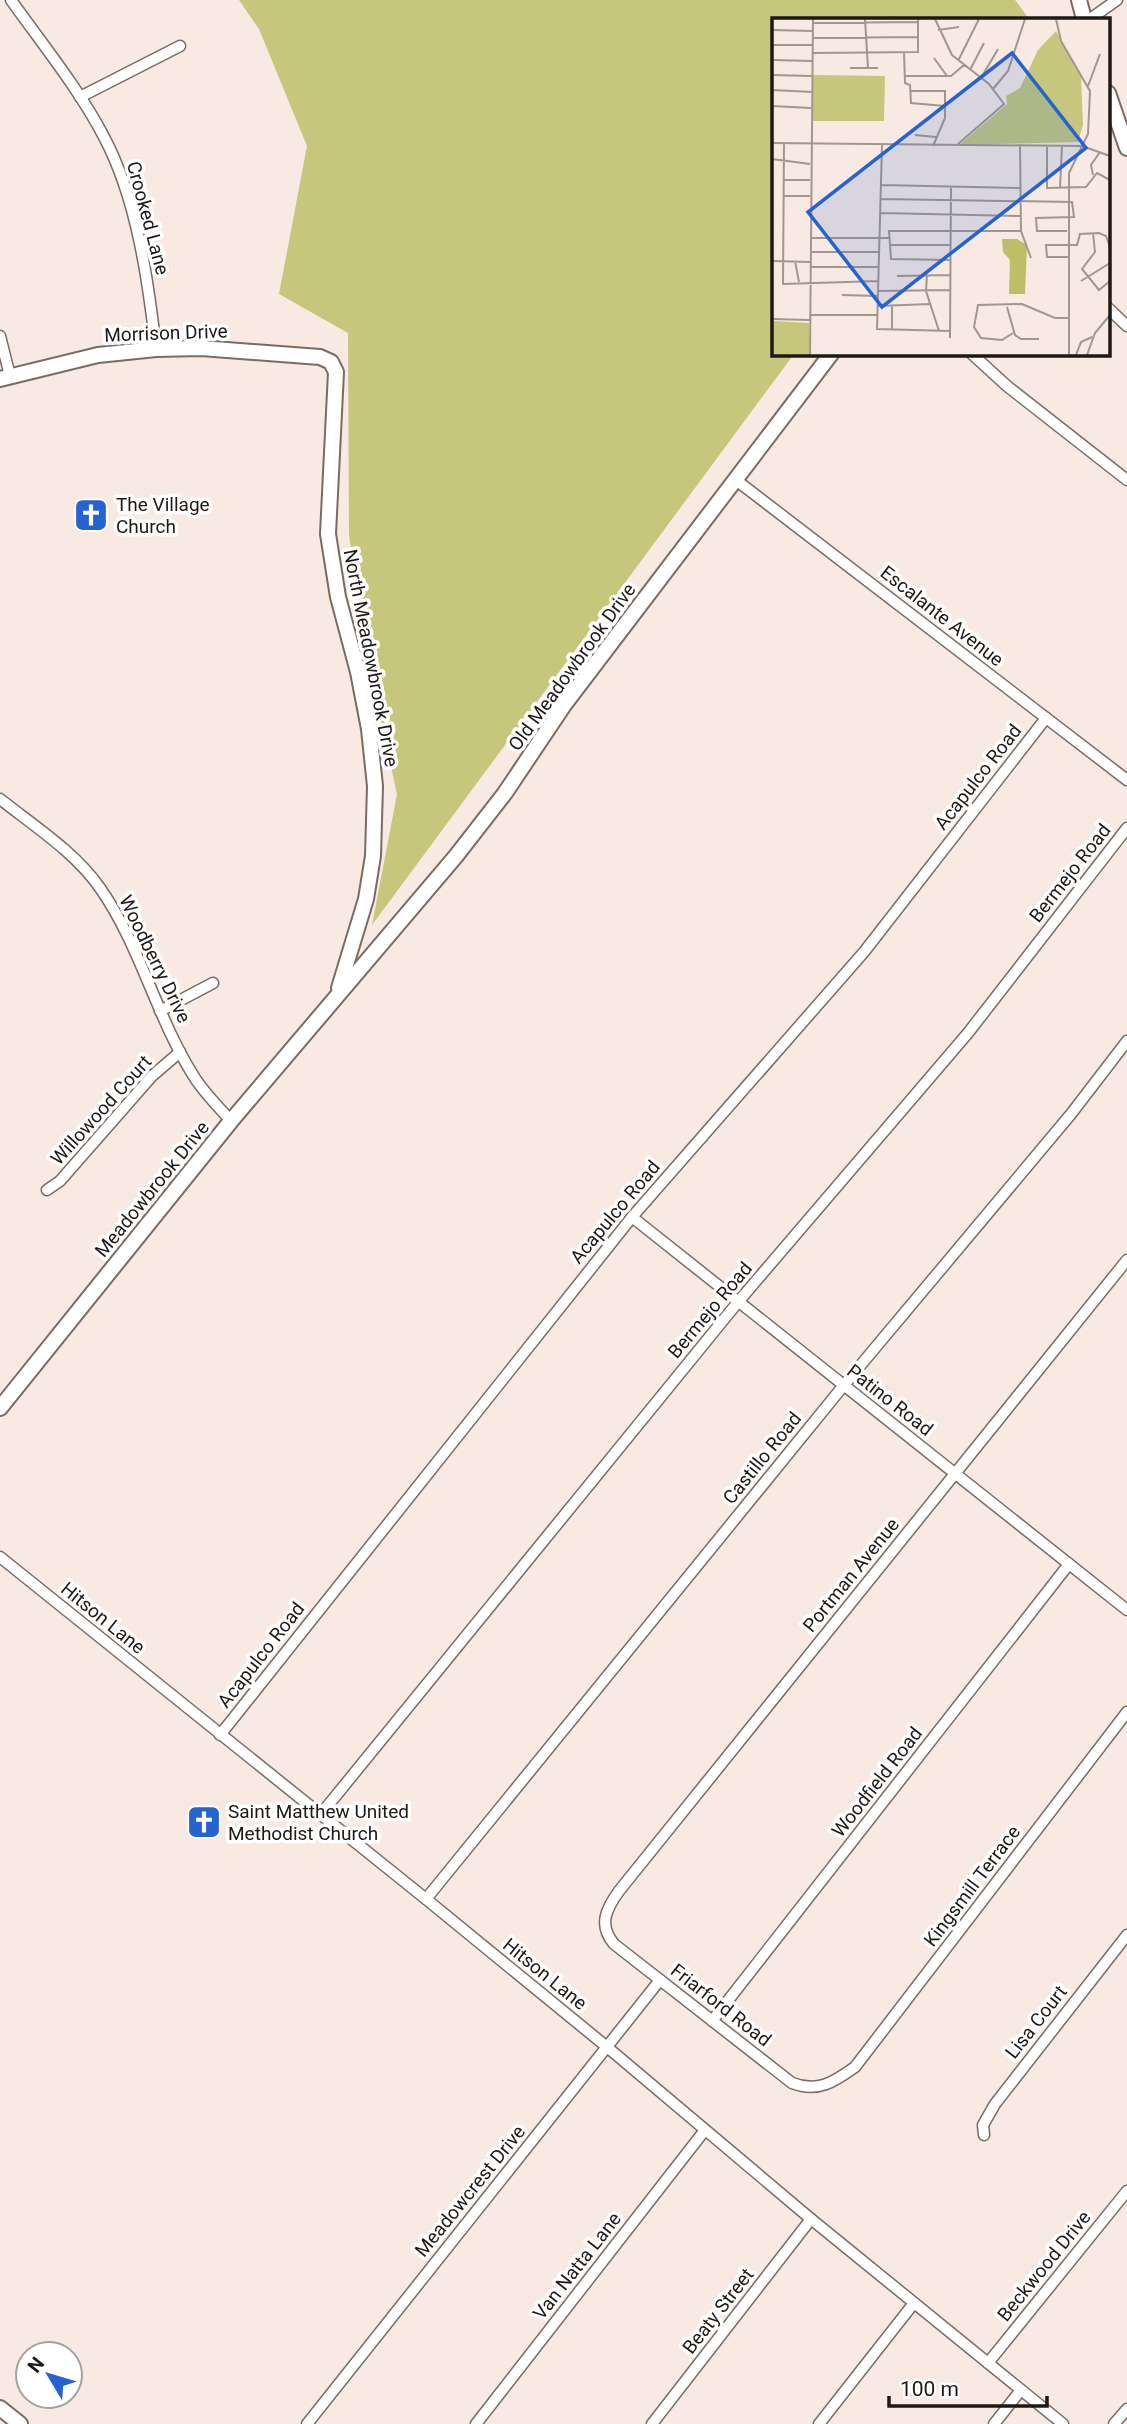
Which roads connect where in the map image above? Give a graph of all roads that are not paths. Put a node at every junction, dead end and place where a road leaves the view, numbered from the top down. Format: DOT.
graph roads {
  1 [pos="11,0"];
  2 [pos="1079,0"];
  3 [pos="1117,0"];
  4 [pos="1084,18"];
  5 [pos="1091,18"];
  6 [pos="180,46"];
  7 [pos="80,97"];
  8 [pos="1110,99"];
  9 [pos="1127,148"];
  10 [pos="1110,310"];
  11 [pos="1127,326"];
  12 [pos="0,336"];
  13 [pos="156,349"];
  14 [pos="830,355"];
  15 [pos="973,355"];
  16 [pos="333,365"];
  17 [pos="5,377"];
  18 [pos="736,480"];
  19 [pos="1127,480"];
  20 [pos="1046,718"];
  21 [pos="1127,780"];
  22 [pos="1,802"];
  23 [pos="1127,828"];
  24 [pos="213,983"];
  25 [pos="337,996"];
  26 [pos="160,1011"];
  27 [pos="1127,1041"];
  28 [pos="180,1052"];
  29 [pos="231,1121"];
  30 [pos="47,1190"];
  31 [pos="632,1217"];
  32 [pos="1127,1260"];
  33 [pos="738,1302"];
  34 [pos="844,1385"];
  35 [pos="0,1408"];
  36 [pos="955,1473"];
  37 [pos="0,1557"];
  38 [pos="1069,1564"];
  39 [pos="1127,1610"];
  40 [pos="1127,1712"];
  41 [pos="220,1735"];
  42 [pos="321,1814"];
  43 [pos="426,1899"];
  44 [pos="607,1914"];
  45 [pos="1127,1935"];
  46 [pos="660,1980"];
  47 [pos="712,2021"];
  48 [pos="607,2047"];
  49 [pos="840,2077"];
  50 [pos="705,2130"];
  51 [pos="984,2135"];
  52 [pos="1127,2191"];
  53 [pos="811,2219"];
  54 [pos="914,2303"];
  55 [pos="988,2363"];
  56 [pos="1021,2390"];
  57 [pos="0,2409"];
  58 [pos="1127,2409"];
  59 [pos="20,2424"];
  60 [pos="307,2424"];
  61 [pos="476,2424"];
  62 [pos="652,2424"];
  63 [pos="819,2424"];
  64 [pos="994,2424"];
  65 [pos="1063,2424"];
  66 [pos="1114,2424"];
  1 -- 7 [label="street, Crooked Lane"];
  2 -- 4 [label="main road"];
  3 -- 5 [label="street"];
  6 -- 7 [label="street"];
  7 -- 13 [label="street, Crooked Lane"];
  8 -- 9 [label="main road"];
  10 -- 11 [label="street"];
  12 -- 17 [label="street"];
  13 -- 16 [label="main road, Morrison Drive"];
  13 -- 17 [label="main road, Morrison Drive"];
  14 -- 18 [label="main road, Old Meadowbrook Drive"];
  15 -- 19 [label="street"];
  16 -- 25 [label="main road, North Meadowbrook Drive"];
  18 -- 20 [label="street, Escalante Avenue"];
  18 -- 25 [label="main road, Old Meadowbrook Drive"];
  20 -- 21 [label="street, Escalante Avenue"];
  20 -- 31 [label="street, Acapulco Road"];
  22 -- 26 [label="street, Woodberry Drive"];
  23 -- 33 [label="street, Bermejo Road"];
  24 -- 26 [label="street"];
  25 -- 29 [label="main road, Meadowbrook Drive"];
  26 -- 28 [label="street, Woodberry Drive"];
  27 -- 34 [label="street, Castillo Road"];
  28 -- 29 [label="street, Woodberry Drive"];
  28 -- 30 [label="street, Willowood Court"];
  29 -- 35 [label="main road, Meadowbrook Drive"];
  31 -- 33 [label="street, Patino Road"];
  31 -- 41 [label="street, Acapulco Road"];
  32 -- 36 [label="street, Portman Avenue"];
  33 -- 34 [label="street, Patino Road"];
  33 -- 42 [label="street, Bermejo Road"];
  34 -- 36 [label="street, Patino Road"];
  34 -- 43 [label="street, Castillo Road"];
  36 -- 38 [label="street, Patino Road"];
  36 -- 44 [label="street, Portman Avenue"];
  37 -- 41 [label="street, Hitson Lane"];
  38 -- 39 [label="street, Patino Road"];
  38 -- 47 [label="street, Woodfield Road"];
  40 -- 49 [label="street, Kingsmill Terrace"];
  41 -- 42 [label="street, Hitson Lane"];
  42 -- 43 [label="street, Hitson Lane"];
  43 -- 48 [label="street, Hitson Lane"];
  44 -- 46 [label="street, Friarford Road"];
  45 -- 51 [label="street, Lisa Court"];
  46 -- 47 [label="street, Friarford Road"];
  46 -- 48 [label="street, Meadowcrest Drive"];
  47 -- 49 [label="street, Friarford Road"];
  48 -- 50 [label="street, Hitson Lane"];
  48 -- 60 [label="street, Meadowcrest Drive"];
  50 -- 53 [label="street, Hitson Lane"];
  50 -- 61 [label="street, Van Natta Lane"];
  52 -- 55 [label="street, Beckwood Drive"];
  53 -- 54 [label="street, Hitson Lane"];
  53 -- 62 [label="street, Beaty Street"];
  54 -- 55 [label="street, Hitson Lane"];
  54 -- 63 [label="street"];
  55 -- 56 [label="street, Hitson Lane"];
  56 -- 64 [label="street"];
  56 -- 65 [label="street, Hitson Lane"];
  57 -- 59 [label="main road"];
  58 -- 66 [label="street"];
}
